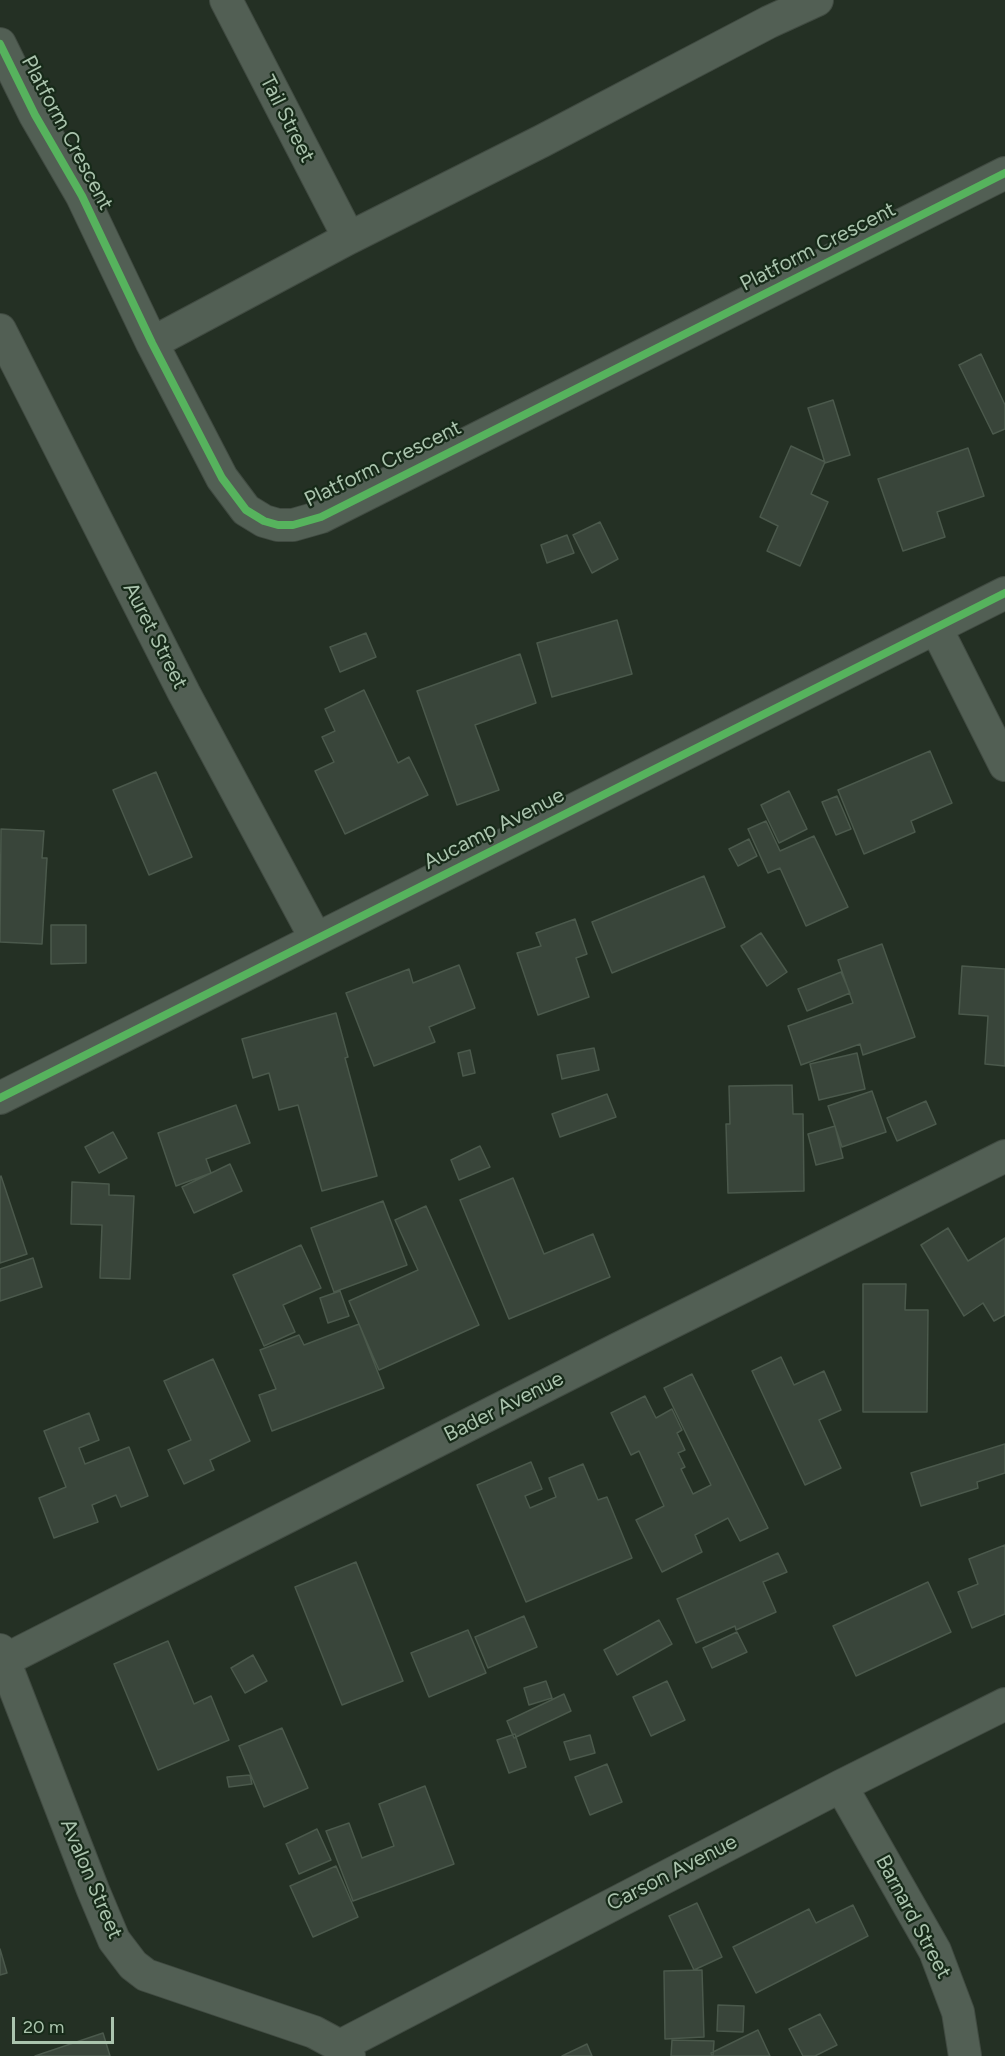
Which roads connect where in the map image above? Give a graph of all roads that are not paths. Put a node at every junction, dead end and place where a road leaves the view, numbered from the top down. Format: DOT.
graph roads {
  1 [pos="226,0"];
  2 [pos="817,0"];
  3 [pos="763,11"];
  4 [pos="0,44"];
  5 [pos="1005,173"];
  6 [pos="349,238"];
  7 [pos="0,330"];
  8 [pos="152,343"];
  9 [pos="1005,593"];
  10 [pos="936,628"];
  11 [pos="1005,765"];
  12 [pos="316,939"];
  13 [pos="0,1098"];
  14 [pos="1005,1156"];
  15 [pos="3,1655"];
  16 [pos="1005,1704"];
  17 [pos="841,1786"];
  18 [pos="344,2051"];
  19 [pos="965,2056"];
  1 -- 6 [label="street, Tail Street"];
  2 -- 3 [label="street"];
  3 -- 6 [label="street"];
  4 -- 8 [label="street, Platform Crescent"];
  5 -- 8 [label="street, Platform Crescent"];
  6 -- 8 [label="street"];
  7 -- 12 [label="street, Auret Street"];
  9 -- 10 [label="street, Aucamp Avenue"];
  10 -- 11 [label="street"];
  10 -- 12 [label="street, Aucamp Avenue"];
  12 -- 13 [label="street, Aucamp Avenue"];
  14 -- 15 [label="street, Bader Avenue"];
  15 -- 18 [label="street, Avalon Street"];
  16 -- 17 [label="street, Carson Avenue"];
  17 -- 18 [label="street, Carson Avenue"];
  17 -- 19 [label="street, Barnard Street"];
}
